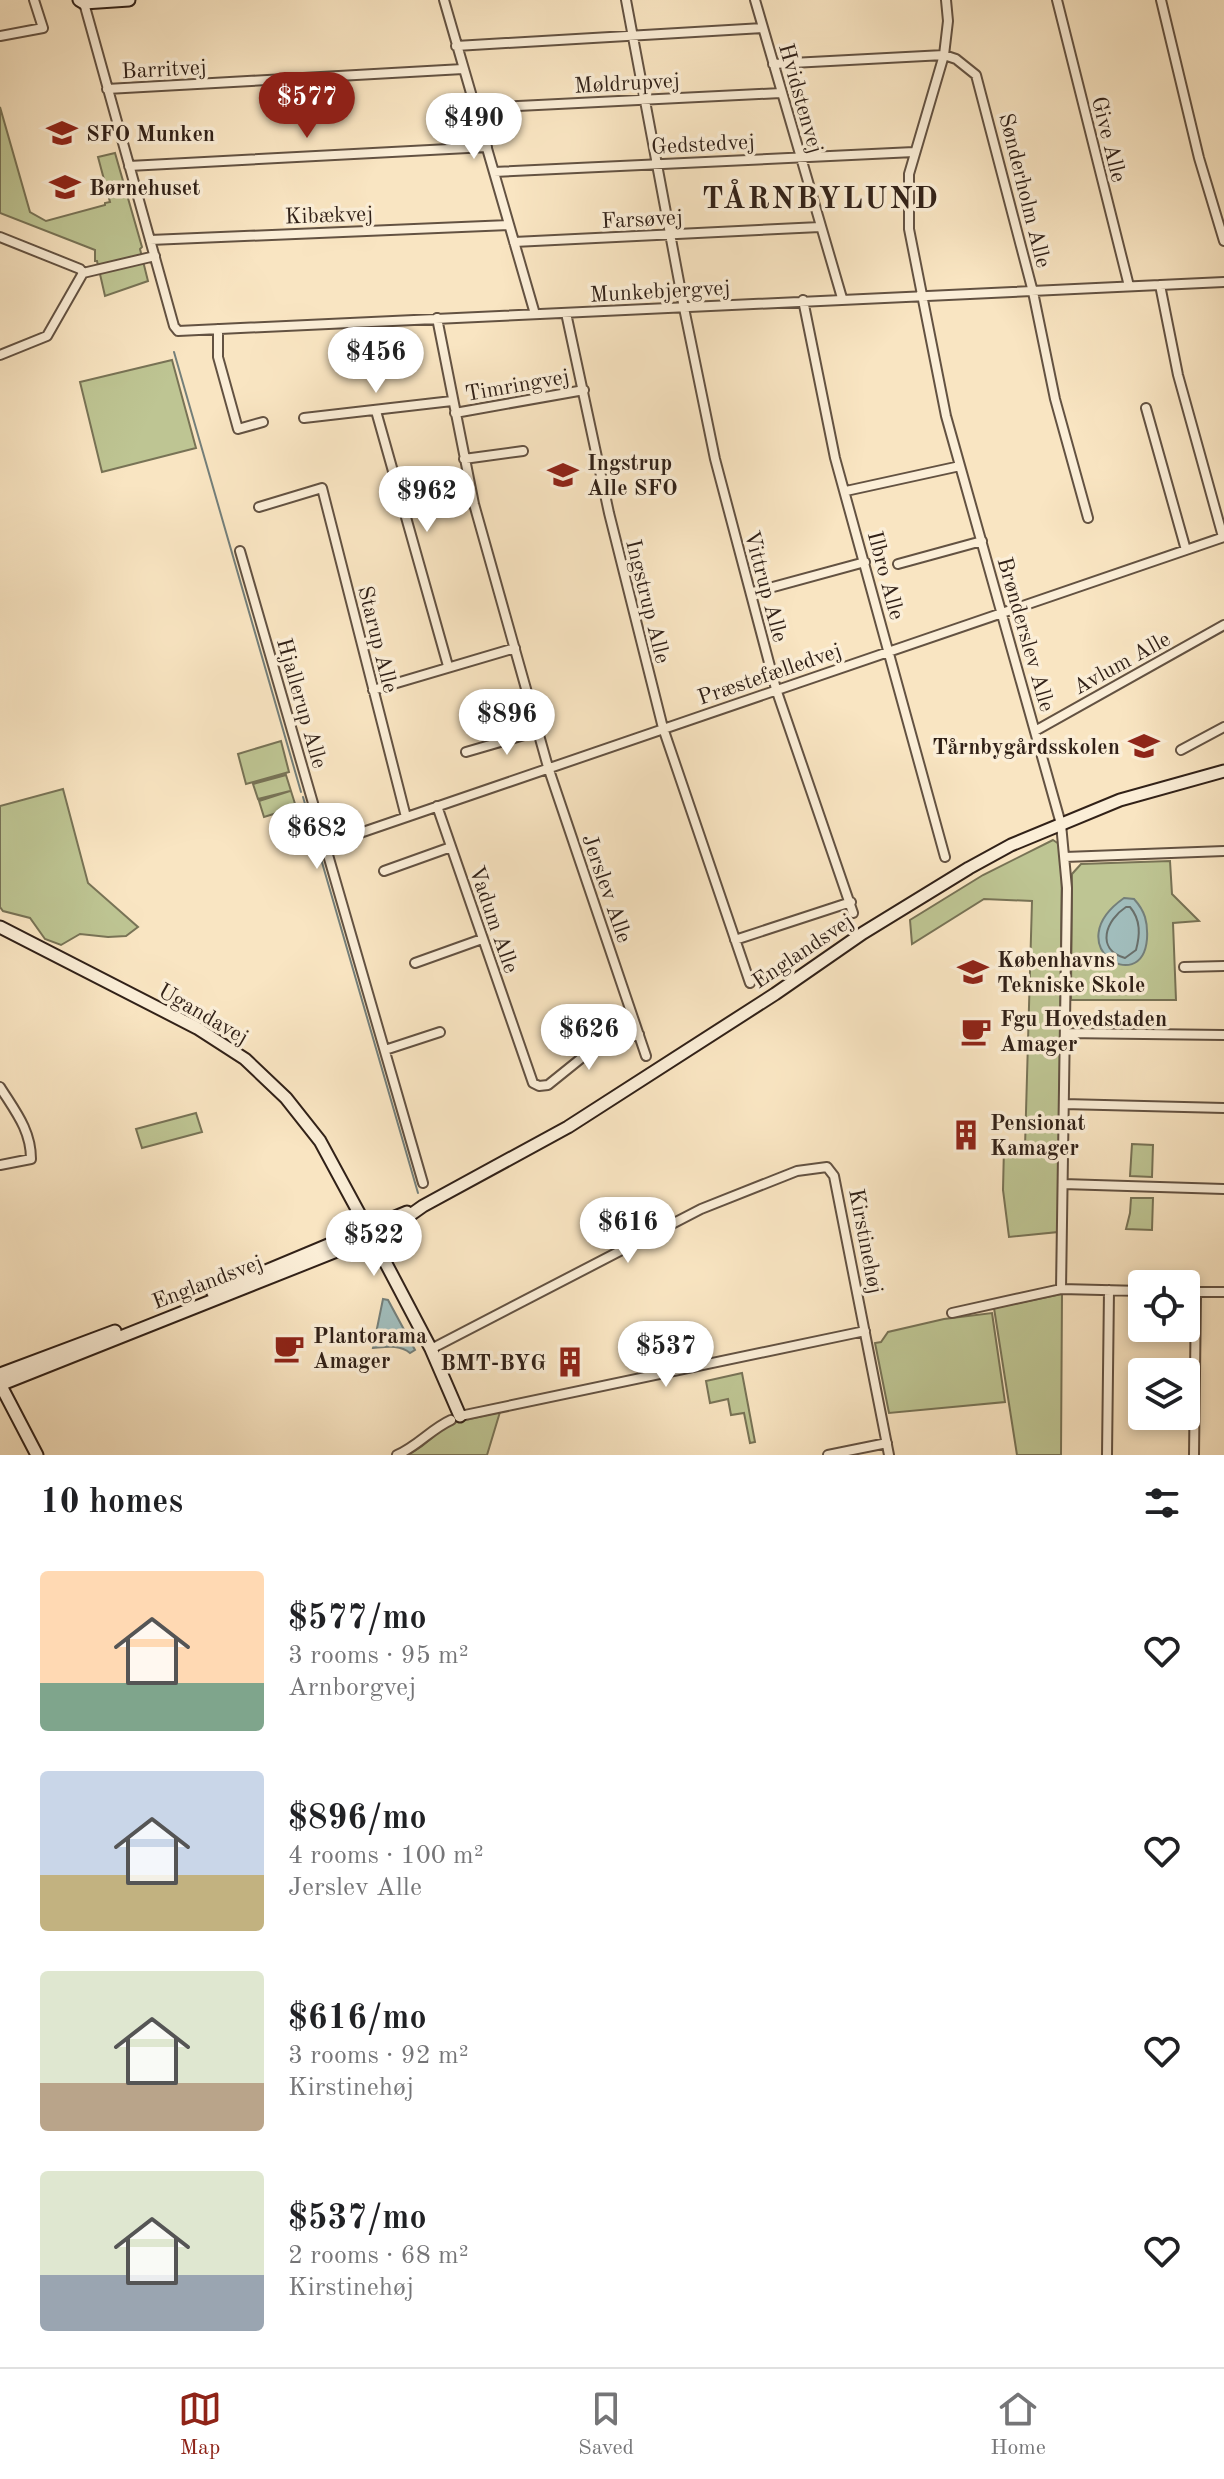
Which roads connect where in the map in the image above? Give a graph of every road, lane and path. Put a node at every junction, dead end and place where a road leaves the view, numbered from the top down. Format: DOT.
graph roads {
  1 [pos="34,0"];
  2 [pos="129,0"];
  3 [pos="444,0"];
  4 [pos="626,0"];
  5 [pos="755,0"];
  6 [pos="946,0"];
  7 [pos="1057,0"];
  8 [pos="1161,0"];
  9 [pos="82,2"];
  10 [pos="763,28"];
  11 [pos="0,36"];
  12 [pos="634,36"];
  13 [pos="456,46"];
  14 [pos="944,55"];
  15 [pos="773,64"];
  16 [pos="463,69"];
  17 [pos="107,89"];
  18 [pos="781,93"];
  19 [pos="645,99"];
  20 [pos="475,108"];
  21 [pos="487,147"];
  22 [pos="914,152"];
  23 [pos="801,156"];
  24 [pos="657,163"];
  25 [pos="129,166"];
  26 [pos="494,172"];
  27 [pos="509,225"];
  28 [pos="820,227"];
  29 [pos="670,234"];
  30 [pos="0,237"];
  31 [pos="150,240"];
  32 [pos="1224,241"];
  33 [pos="514,242"];
  34 [pos="155,256"];
  35 [pos="83,273"];
  36 [pos="1224,282"];
  37 [pos="1160,285"];
  38 [pos="1129,286"];
  39 [pos="1033,292"];
  40 [pos="922,295"];
  41 [pos="842,298"];
  42 [pos="803,300"];
  43 [pos="684,308"];
  44 [pos="566,313"];
  45 [pos="535,314"];
  46 [pos="437,318"];
  47 [pos="218,329"];
  48 [pos="0,355"];
  49 [pos="584,390"];
  50 [pos="452,401"];
  51 [pos="1146,408"];
  52 [pos="376,411"];
  53 [pos="455,413"];
  54 [pos="304,418"];
  55 [pos="263,422"];
  56 [pos="523,451"];
  57 [pos="464,459"];
  58 [pos="960,466"];
  59 [pos="846,491"];
  60 [pos="259,507"];
  61 [pos="1088,518"];
  62 [pos="1223,537"];
  63 [pos="982,541"];
  64 [pos="1186,550"];
  65 [pos="240,551"];
  66 [pos="865,562"];
  67 [pos="898,564"];
  68 [pos="751,593"];
  69 [pos="1002,612"];
  70 [pos="1224,625"];
  71 [pos="515,648"];
  72 [pos="889,651"];
  73 [pos="448,666"];
  74 [pos="776,689"];
  75 [pos="373,690"];
  76 [pos="1224,727"];
  77 [pos="663,728"];
  78 [pos="538,731"];
  79 [pos="1035,731"];
  80 [pos="1181,750"];
  81 [pos="466,752"];
  82 [pos="548,767"];
  83 [pos="1224,771"];
  84 [pos="437,806"];
  85 [pos="406,817"];
  86 [pos="1061,824"];
  87 [pos="325,845"];
  88 [pos="451,847"];
  89 [pos="1224,851"];
  90 [pos="945,857"];
  91 [pos="1065,857"];
  92 [pos="384,871"];
  93 [pos="851,902"];
  94 [pos="853,913"];
  95 [pos="0,927"];
  96 [pos="482,939"];
  97 [pos="735,940"];
  98 [pos="415,963"];
  99 [pos="1224,966"];
  100 [pos="1184,967"];
  101 [pos="750,983"];
  102 [pos="440,1032"];
  103 [pos="1065,1033"];
  104 [pos="639,1034"];
  105 [pos="1224,1035"];
  106 [pos="385,1050"];
  107 [pos="646,1056"];
  108 [pos="0,1087"];
  109 [pos="1064,1104"];
  110 [pos="1224,1108"];
  111 [pos="0,1165"];
  112 [pos="423,1183"];
  113 [pos="1063,1184"];
  114 [pos="1224,1189"];
  115 [pos="370,1232"];
  116 [pos="1061,1289"];
  117 [pos="1109,1290"];
  118 [pos="1128,1291"];
  119 [pos="1224,1292"];
  120 [pos="1200,1293"];
  121 [pos="952,1313"];
  122 [pos="865,1331"];
  123 [pos="1195,1342"];
  124 [pos="431,1349"];
  125 [pos="0,1374"];
  126 [pos="0,1384"];
  127 [pos="456,1418"];
  128 [pos="887,1443"];
  129 [pos="37,1455"];
  130 [pos="397,1455"];
  131 [pos="828,1455"];
  132 [pos="889,1455"];
  133 [pos="1107,1455"];
  134 [pos="1194,1455"];
  1 -- 11 [label="street"];
  2 -- 9 [label="main road"];
  3 -- 13 [label="street"];
  4 -- 12 [label="street, Vittrup Alle"];
  5 -- 10 [label="street, Hvidstenvej"];
  6 -- 14 [label="street, Brønderslev Alle"];
  7 -- 38 [label="street, Give Alle"];
  8 -- 32 [label="street"];
  9 -- 17 [label="street, Munkebjergvej"];
  10 -- 12 [label="street"];
  10 -- 15 [label="street, Hvidstenvej"];
  12 -- 13 [label="street"];
  12 -- 19 [label="street, Vittrup Alle"];
  13 -- 16 [label="street"];
  14 -- 15 [label="street"];
  14 -- 22 [label="street, Brønderslev Alle"];
  14 -- 39 [label="street, Sønderholm Alle"];
  15 -- 18 [label="street, Hvidstenvej"];
  16 -- 17 [label="street, Barritvej"];
  16 -- 20 [label="street"];
  17 -- 25 [label="street, Munkebjergvej"];
  18 -- 19 [label="street, Møldrupvej"];
  18 -- 23 [label="street, Hvidstenvej"];
  19 -- 20 [label="street, Møldrupvej"];
  19 -- 24 [label="street, Vittrup Alle"];
  20 -- 21 [label="street"];
  21 -- 25 [label="street"];
  21 -- 26 [label="street"];
  22 -- 23 [label="street, Gedstedvej"];
  22 -- 40 [label="street, Brønderslev Alle"];
  23 -- 24 [label="street, Gedstedvej"];
  23 -- 28 [label="street, Hvidstenvej"];
  24 -- 26 [label="street, Gedstedvej"];
  24 -- 29 [label="street, Vittrup Alle"];
  25 -- 31 [label="street, Munkebjergvej"];
  26 -- 27 [label="street"];
  27 -- 31 [label="street, Kibækvej"];
  27 -- 33 [label="street"];
  28 -- 29 [label="street, Farsøvej"];
  28 -- 41 [label="street, Hvidstenvej"];
  29 -- 33 [label="street, Farsøvej"];
  29 -- 43 [label="street, Vittrup Alle"];
  30 -- 35 [label="street"];
  31 -- 34 [label="street, Munkebjergvej"];
  33 -- 45 [label="street"];
  34 -- 35 [label="street"];
  34 -- 47 [label="street, Munkebjergvej"];
  35 -- 48 [label="street"];
  36 -- 37 [label="street, Munkebjergvej"];
  37 -- 38 [label="street, Munkebjergvej"];
  37 -- 62 [label="street"];
  38 -- 39 [label="street, Munkebjergvej"];
  39 -- 40 [label="street, Munkebjergvej"];
  39 -- 61 [label="street, Sønderholm Alle"];
  40 -- 41 [label="street, Munkebjergvej"];
  40 -- 58 [label="street, Brønderslev Alle"];
  41 -- 42 [label="street, Munkebjergvej"];
  42 -- 43 [label="street, Munkebjergvej"];
  42 -- 59 [label="street, Ilbro Alle"];
  43 -- 44 [label="street, Munkebjergvej"];
  43 -- 68 [label="street, Vittrup Alle"];
  44 -- 45 [label="street, Munkebjergvej"];
  44 -- 49 [label="street, Ingstrup Alle"];
  45 -- 46 [label="street, Munkebjergvej"];
  46 -- 47 [label="street, Munkebjergvej"];
  46 -- 50 [label="street, Jerslev Alle"];
  47 -- 55 [label="street"];
  49 -- 53 [label="street, Timringvej"];
  49 -- 77 [label="street, Ingstrup Alle"];
  50 -- 52 [label="street"];
  50 -- 53 [label="street, Jerslev Alle"];
  51 -- 64 [label="street"];
  52 -- 54 [label="street"];
  52 -- 73 [label="street"];
  53 -- 57 [label="street, Jerslev Alle"];
  56 -- 57 [label="street"];
  57 -- 71 [label="street, Jerslev Alle"];
  58 -- 59 [label="street"];
  58 -- 63 [label="street, Brønderslev Alle"];
  59 -- 66 [label="street, Ilbro Alle"];
  60 -- 75 [label="street, Starup Alle"];
  62 -- 64 [label="street, Præstefælledvej"];
  63 -- 67 [label="street"];
  63 -- 69 [label="street, Brønderslev Alle"];
  64 -- 69 [label="street, Præstefælledvej"];
  65 -- 87 [label="street, Hjallerup Alle"];
  66 -- 68 [label="street"];
  66 -- 72 [label="street, Ilbro Alle"];
  68 -- 74 [label="street, Vittrup Alle"];
  69 -- 72 [label="street, Præstefælledvej"];
  69 -- 79 [label="street, Brønderslev Alle"];
  70 -- 79 [label="street, Avlum Alle"];
  71 -- 73 [label="street"];
  71 -- 78 [label="street, Jerslev Alle"];
  72 -- 74 [label="street, Præstefælledvej"];
  72 -- 90 [label="street, Ilbro Alle"];
  73 -- 75 [label="street"];
  74 -- 77 [label="street, Præstefælledvej"];
  74 -- 93 [label="street, Vittrup Alle"];
  75 -- 85 [label="street, Starup Alle"];
  76 -- 80 [label="street"];
  77 -- 82 [label="street, Præstefælledvej"];
  77 -- 97 [label="street, Ingstrup Alle"];
  78 -- 81 [label="street"];
  78 -- 82 [label="street, Jerslev Alle"];
  79 -- 86 [label="street, Brønderslev Alle"];
  82 -- 84 [label="street, Præstefælledvej"];
  82 -- 104 [label="street, Jerslev Alle"];
  83 -- 86 [label="main road, Englandsvej"];
  84 -- 85 [label="street, Præstefælledvej"];
  84 -- 88 [label="street, Vadum Alle"];
  85 -- 87 [label="street, Præstefælledvej"];
  86 -- 91 [label="street, Brønderslev Alle"];
  86 -- 115 [label="main road, Englandsvej"];
  87 -- 106 [label="street, Hjallerup Alle"];
  88 -- 92 [label="street"];
  88 -- 96 [label="street, Vadum Alle"];
  89 -- 91 [label="street"];
  91 -- 103 [label="street, Brønderslev Alle"];
  93 -- 94 [label="street, Vittrup Alle"];
  93 -- 97 [label="street"];
  95 -- 115 [label="main road, Ugandavej"];
  96 -- 98 [label="street"];
  96 -- 104 [label="street, Vadum Alle"];
  97 -- 101 [label="street, Ingstrup Alle"];
  99 -- 100 [label="street"];
  102 -- 106 [label="street"];
  103 -- 105 [label="street"];
  103 -- 109 [label="street, Brønderslev Alle"];
  104 -- 107 [label="street, Jerslev Alle"];
  106 -- 112 [label="street, Hjallerup Alle"];
  108 -- 111 [label="street"];
  109 -- 110 [label="street"];
  109 -- 113 [label="street, Brønderslev Alle"];
  113 -- 114 [label="street"];
  113 -- 116 [label="street, Brønderslev Alle"];
  115 -- 124 [label="main road"];
  115 -- 125 [label="main road, Englandsvej"];
  115 -- 126 [label="main road, Englandsvej"];
  116 -- 117 [label="street"];
  116 -- 121 [label="street"];
  117 -- 118 [label="street"];
  117 -- 133 [label="street"];
  119 -- 120 [label="street"];
  122 -- 124 [label="street, Kirstinehøj"];
  122 -- 127 [label="street"];
  122 -- 128 [label="street, Kirstinehøj"];
  123 -- 134 [label="street"];
  124 -- 127 [label="main road"];
  126 -- 129 [label="main road"];
  127 -- 130 [label="street"];
  128 -- 131 [label="street"];
  128 -- 132 [label="street, Kirstinehøj"];
}
